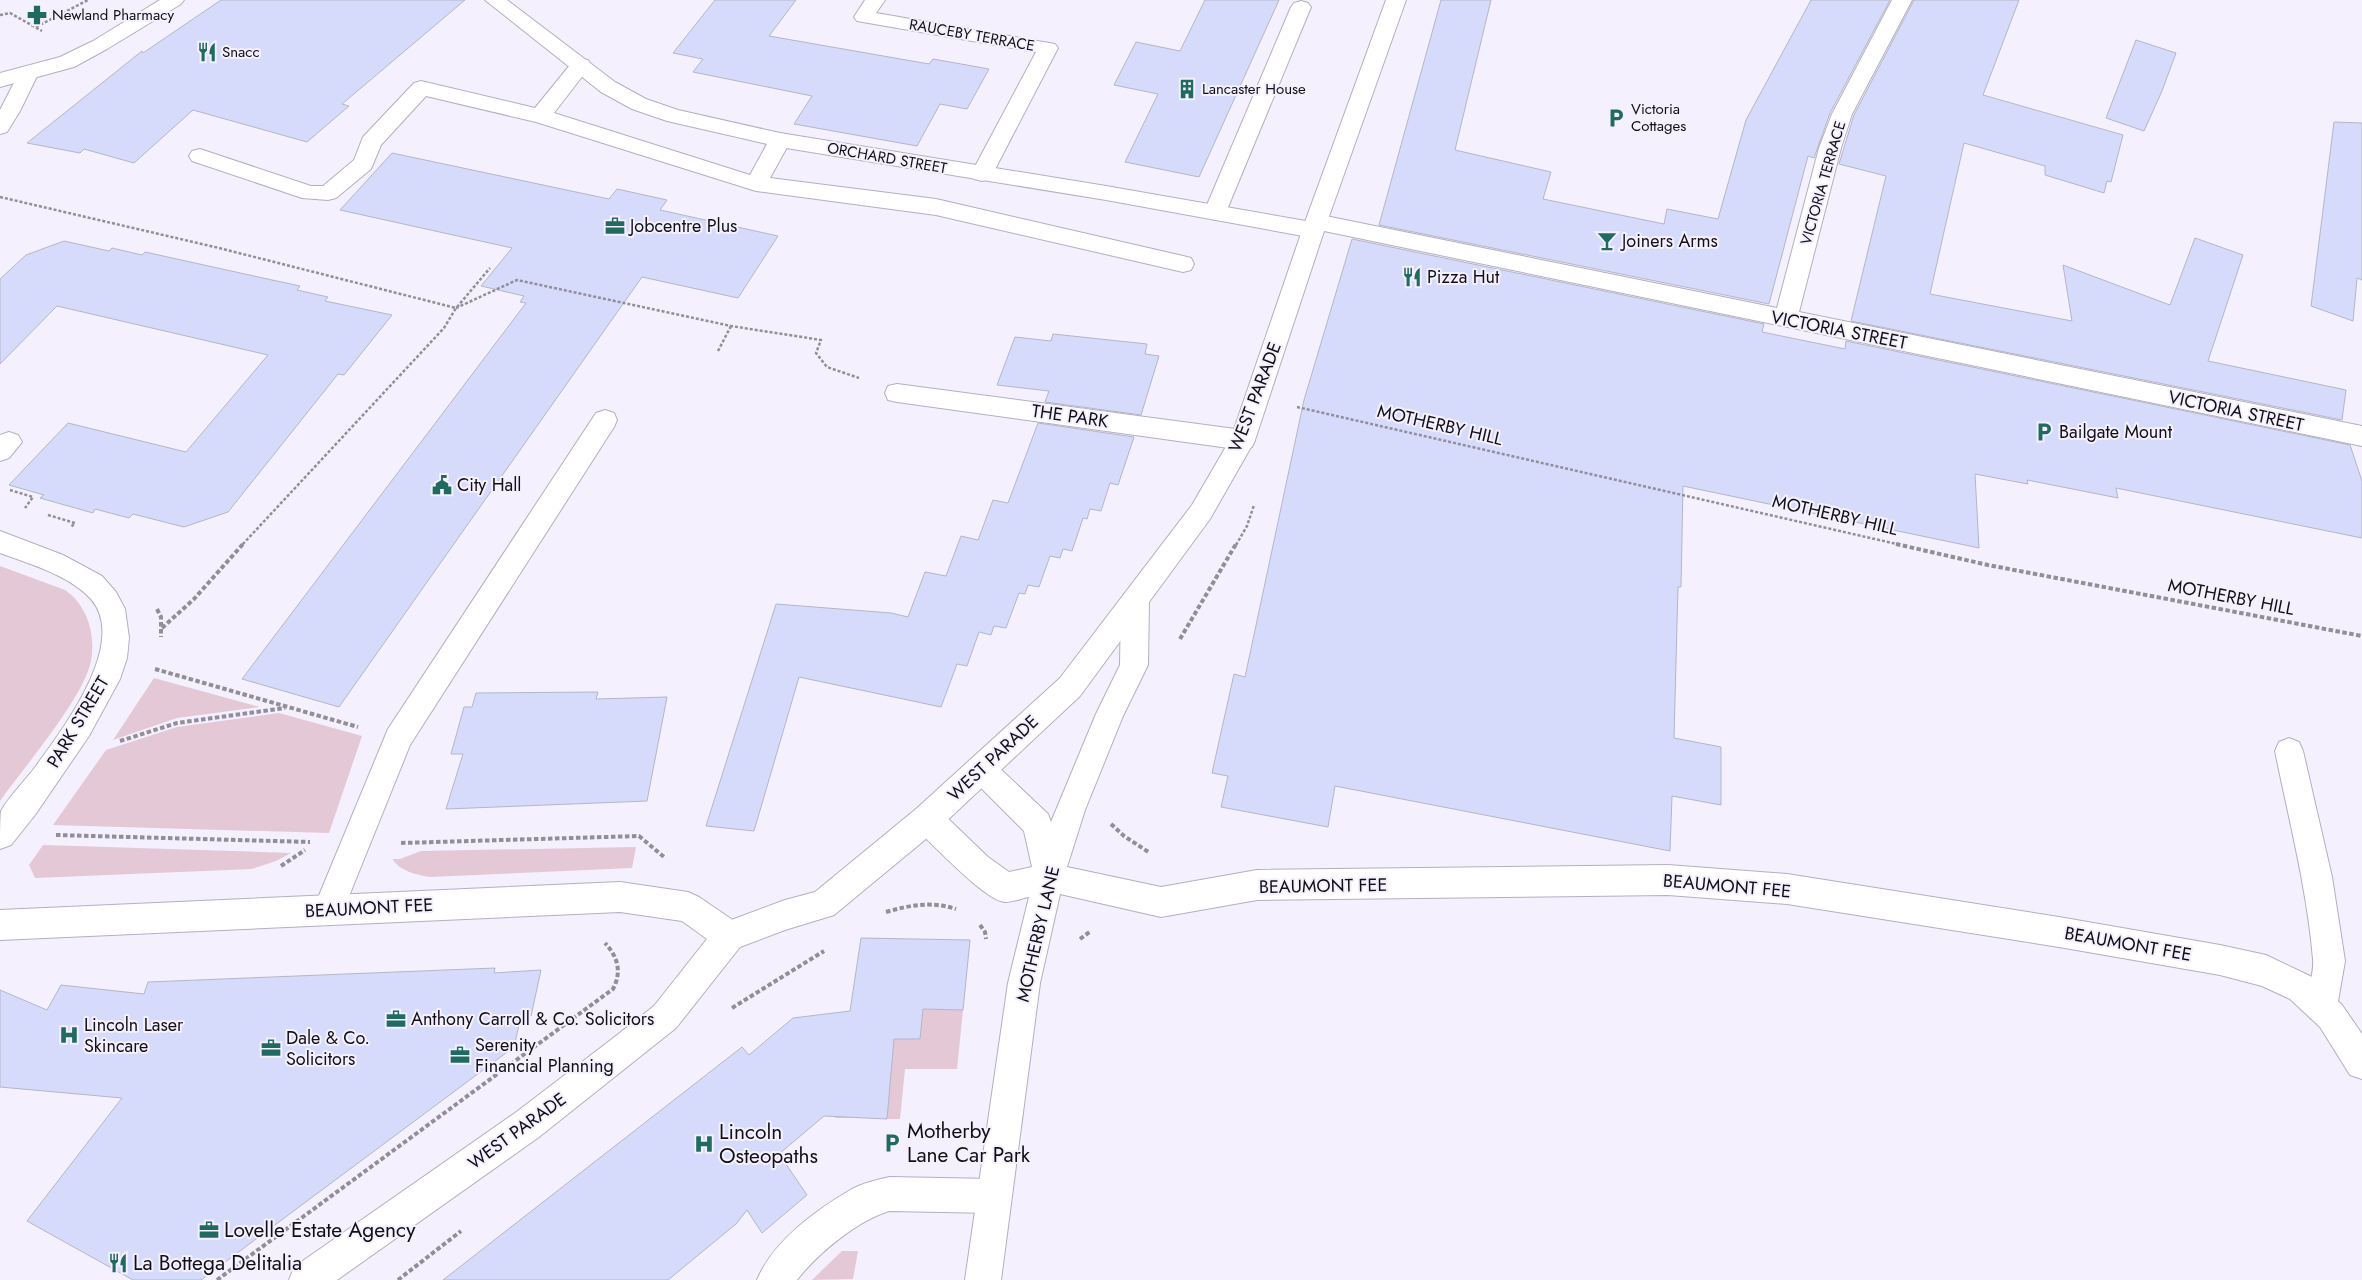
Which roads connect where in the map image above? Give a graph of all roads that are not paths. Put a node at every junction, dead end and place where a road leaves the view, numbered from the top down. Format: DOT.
graph roads {
  1 [pos="174,0"];
  2 [pos="495,0"];
  3 [pos="875,0"];
  4 [pos="1396,0"];
  5 [pos="1902,0"];
  6 [pos="1301,8"];
  7 [pos="581,65"];
  8 [pos="28,74"];
  9 [pos="0,80"];
  10 [pos="540,116"];
  11 [pos="0,127"];
  12 [pos="780,140"];
  13 [pos="200,156"];
  14 [pos="982,174"];
  15 [pos="756,184"];
  16 [pos="1215,212"];
  17 [pos="1315,226"];
  18 [pos="1183,264"];
  19 [pos="1786,319"];
  20 [pos="897,393"];
  21 [pos="605,420"];
  22 [pos="2362,436"];
  23 [pos="1243,440"];
  24 [pos="0,542"];
  25 [pos="1135,601"];
  26 [pos="2289,751"];
  27 [pos="981,769"];
  28 [pos="927,819"];
  29 [pos="0,834"];
  30 [pos="1049,877"];
  31 [pos="328,910"];
  32 [pos="0,925"];
  33 [pos="729,936"];
  34 [pos="2321,1008"];
  35 [pos="2362,1063"];
  36 [pos="993,1196"];
  37 [pos="307,1280"];
  38 [pos="775,1280"];
  39 [pos="983,1280"];
  1 -- 8 [label="street"];
  2 -- 7 [label="street, ORCHARD STREET"];
  3 -- 14 [label="street, RAUCEBY TERRACE"];
  4 -- 17 [label="street, WEST PARADE"];
  5 -- 19 [label="street, VICTORIA TERRACE"];
  6 -- 16 [label="street"];
  7 -- 10 [label="street"];
  7 -- 12 [label="street, ORCHARD STREET"];
  8 -- 9 [label="street"];
  8 -- 11 [label="street"];
  10 -- 13 [label="street"];
  10 -- 15 [label="street"];
  12 -- 14 [label="street, ORCHARD STREET"];
  12 -- 15 [label="street"];
  14 -- 16 [label="street, ORCHARD STREET"];
  15 -- 18 [label="street"];
  16 -- 17 [label="street, ORCHARD STREET"];
  17 -- 19 [label="street, VICTORIA STREET"];
  17 -- 23 [label="street, WEST PARADE"];
  19 -- 22 [label="street, VICTORIA STREET"];
  20 -- 23 [label="street, THE PARK"];
  21 -- 31 [label="street"];
  23 -- 25 [label="street, WEST PARADE"];
  24 -- 29 [label="street, PARK STREET"];
  25 -- 27 [label="street, WEST PARADE"];
  25 -- 30 [label="street, MOTHERBY LANE"];
  26 -- 34 [label="street"];
  27 -- 28 [label="street, WEST PARADE"];
  27 -- 30 [label="street"];
  28 -- 30 [label="street, BEAUMONT FEE"];
  28 -- 33 [label="street, WEST PARADE"];
  30 -- 34 [label="street, BEAUMONT FEE"];
  30 -- 36 [label="street, MOTHERBY LANE"];
  31 -- 32 [label="street, BEAUMONT FEE"];
  31 -- 33 [label="street, BEAUMONT FEE"];
  33 -- 37 [label="street, WEST PARADE"];
  34 -- 35 [label="street, BEAUMONT FEE"];
  36 -- 38 [label="street"];
  36 -- 39 [label="street, MOTHERBY LANE"];
}
